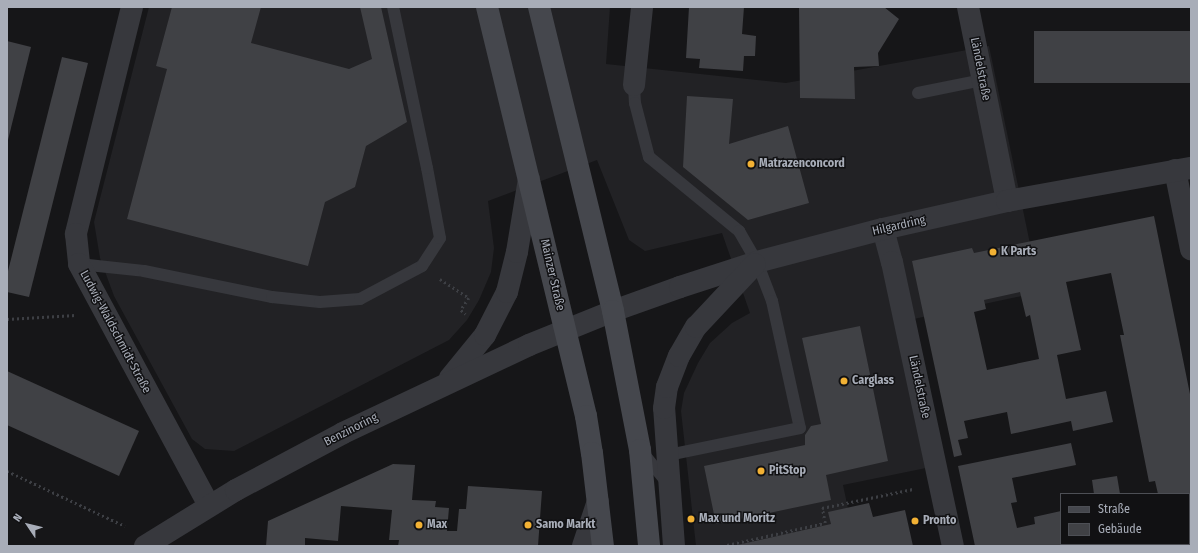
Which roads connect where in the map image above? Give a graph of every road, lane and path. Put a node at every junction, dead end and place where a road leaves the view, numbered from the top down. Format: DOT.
graph roads {
  1 [pos="132,7"];
  2 [pos="393,7"];
  3 [pos="488,7"];
  4 [pos="539,7"];
  5 [pos="642,7"];
  6 [pos="968,7"];
  7 [pos="982,80"];
  8 [pos="634,85"];
  9 [pos="918,93"];
  10 [pos="1183,169"];
  11 [pos="529,179"];
  12 [pos="1007,201"];
  13 [pos="883,229"];
  14 [pos="1191,249"];
  15 [pos="757,262"];
  16 [pos="79,264"];
  17 [pos="422,266"];
  18 [pos="613,311"];
  19 [pos="82,315"];
  20 [pos="470,317"];
  21 [pos="7,319"];
  22 [pos="565,330"];
  23 [pos="447,382"];
  24 [pos="640,450"];
  25 [pos="668,456"];
  26 [pos="7,471"];
  27 [pos="671,488"];
  28 [pos="917,488"];
  29 [pos="598,500"];
  30 [pos="209,505"];
  31 [pos="125,526"];
  32 [pos="145,546"];
  33 [pos="583,546"];
  34 [pos="603,546"];
  35 [pos="649,546"];
  36 [pos="674,546"];
  37 [pos="727,546"];
  38 [pos="953,546"];
  1 -- 16 [label="street, Ludwig-Waldschmidt-Straße"];
  2 -- 17 [label="lane"];
  3 -- 11 [label="main road, Mainzer Straße"];
  4 -- 18 [label="main road"];
  5 -- 8 [label="street"];
  6 -- 7 [label="street, Ländelstraße"];
  7 -- 9 [label="lane"];
  7 -- 12 [label="street, Ländelstraße"];
  8 -- 15 [label="lane"];
  10 -- 12 [label="street, Hilgardring"];
  10 -- 14 [label="street"];
  11 -- 22 [label="main road, Mainzer Straße"];
  11 -- 23 [label="street"];
  12 -- 13 [label="street, Hilgardring"];
  13 -- 15 [label="street, Hilgardring"];
  13 -- 38 [label="street, Ländelstraße"];
  15 -- 18 [label="street, Hilgardring"];
  15 -- 25 [label="street"];
  15 -- 25 [label="lane"];
  16 -- 17 [label="lane"];
  16 -- 30 [label="street, Ludwig-Waldschmidt-Straße"];
  17 -- 20 [label="path"];
  18 -- 22 [label="street, Hilgardring"];
  18 -- 24 [label="main road"];
  19 -- 21 [label="path"];
  22 -- 23 [label="street, Benzinoring"];
  22 -- 29 [label="main road, Mainzer Straße"];
  23 -- 30 [label="street, Benzinoring"];
  24 -- 27 [label="lane"];
  24 -- 35 [label="main road"];
  25 -- 27 [label="street"];
  26 -- 31 [label="path"];
  27 -- 36 [label="street"];
  28 -- 37 [label="path"];
  29 -- 33 [label="street"];
  29 -- 34 [label="main road, Mainzer Straße"];
  30 -- 32 [label="street, Benzinoring"];
}
